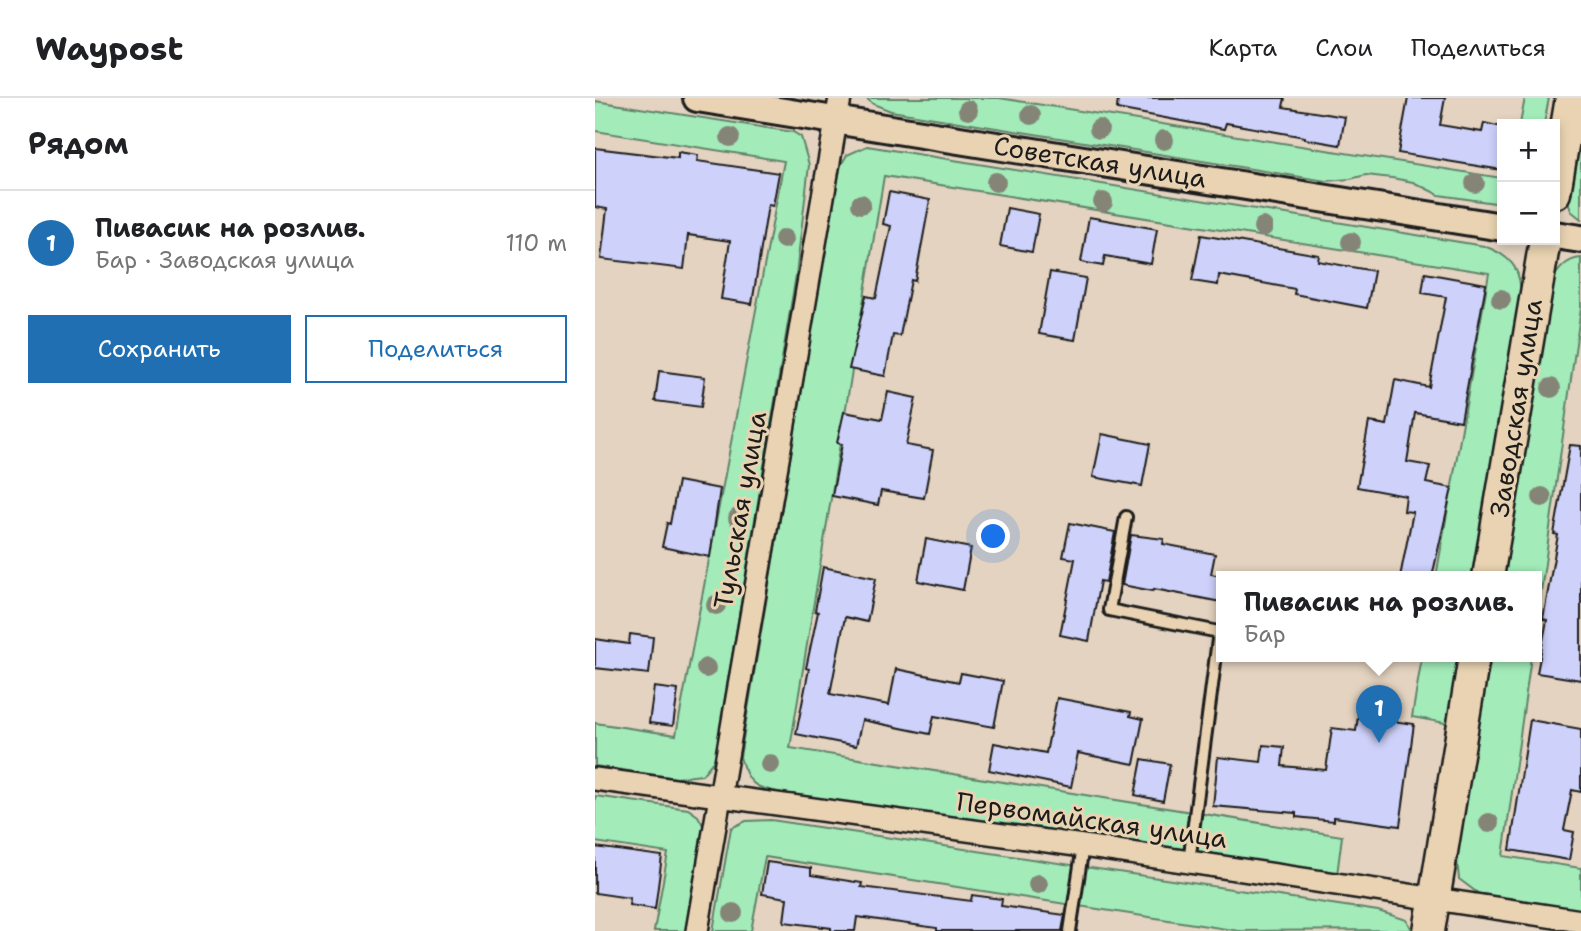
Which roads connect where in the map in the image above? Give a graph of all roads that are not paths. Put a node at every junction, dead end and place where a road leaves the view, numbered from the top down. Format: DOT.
graph roads {
  1 [pos="697,98"];
  2 [pos="1571,98"];
  3 [pos="838,109"];
  4 [pos="1557,182"];
  5 [pos="1497,226"];
  6 [pos="1560,236"];
  7 [pos="1581,239"];
  8 [pos="1544,245"];
  9 [pos="1126,517"];
  10 [pos="1489,571"];
  11 [pos="1216,631"];
  12 [pos="1216,655"];
  13 [pos="1474,662"];
  14 [pos="595,779"];
  15 [pos="719,797"];
  16 [pos="1083,846"];
  17 [pos="1189,862"];
  18 [pos="1434,899"];
  19 [pos="1581,921"];
  20 [pos="697,931"];
  21 [pos="1070,931"];
  22 [pos="1429,931"];
  1 -- 3 [label="street, Советская улица"];
  2 -- 4 [label="main road"];
  3 -- 5 [label="street, Советская улица"];
  3 -- 15 [label="street, Тульская улица"];
  6 -- 7 [label="street"];
  8 -- 10 [label="main road, Заводская улица"];
  9 -- 11 [label="lane"];
  12 -- 17 [label="lane"];
  13 -- 18 [label="main road"];
  14 -- 15 [label="street, Первомайская улица"];
  15 -- 16 [label="street, Первомайская улица"];
  15 -- 20 [label="street, Тульская улица"];
  16 -- 17 [label="street, Первомайская улица"];
  16 -- 21 [label="lane"];
  17 -- 18 [label="street, Первомайская улица"];
  18 -- 19 [label="street, Первомайская улица"];
  18 -- 22 [label="main road"];
}
